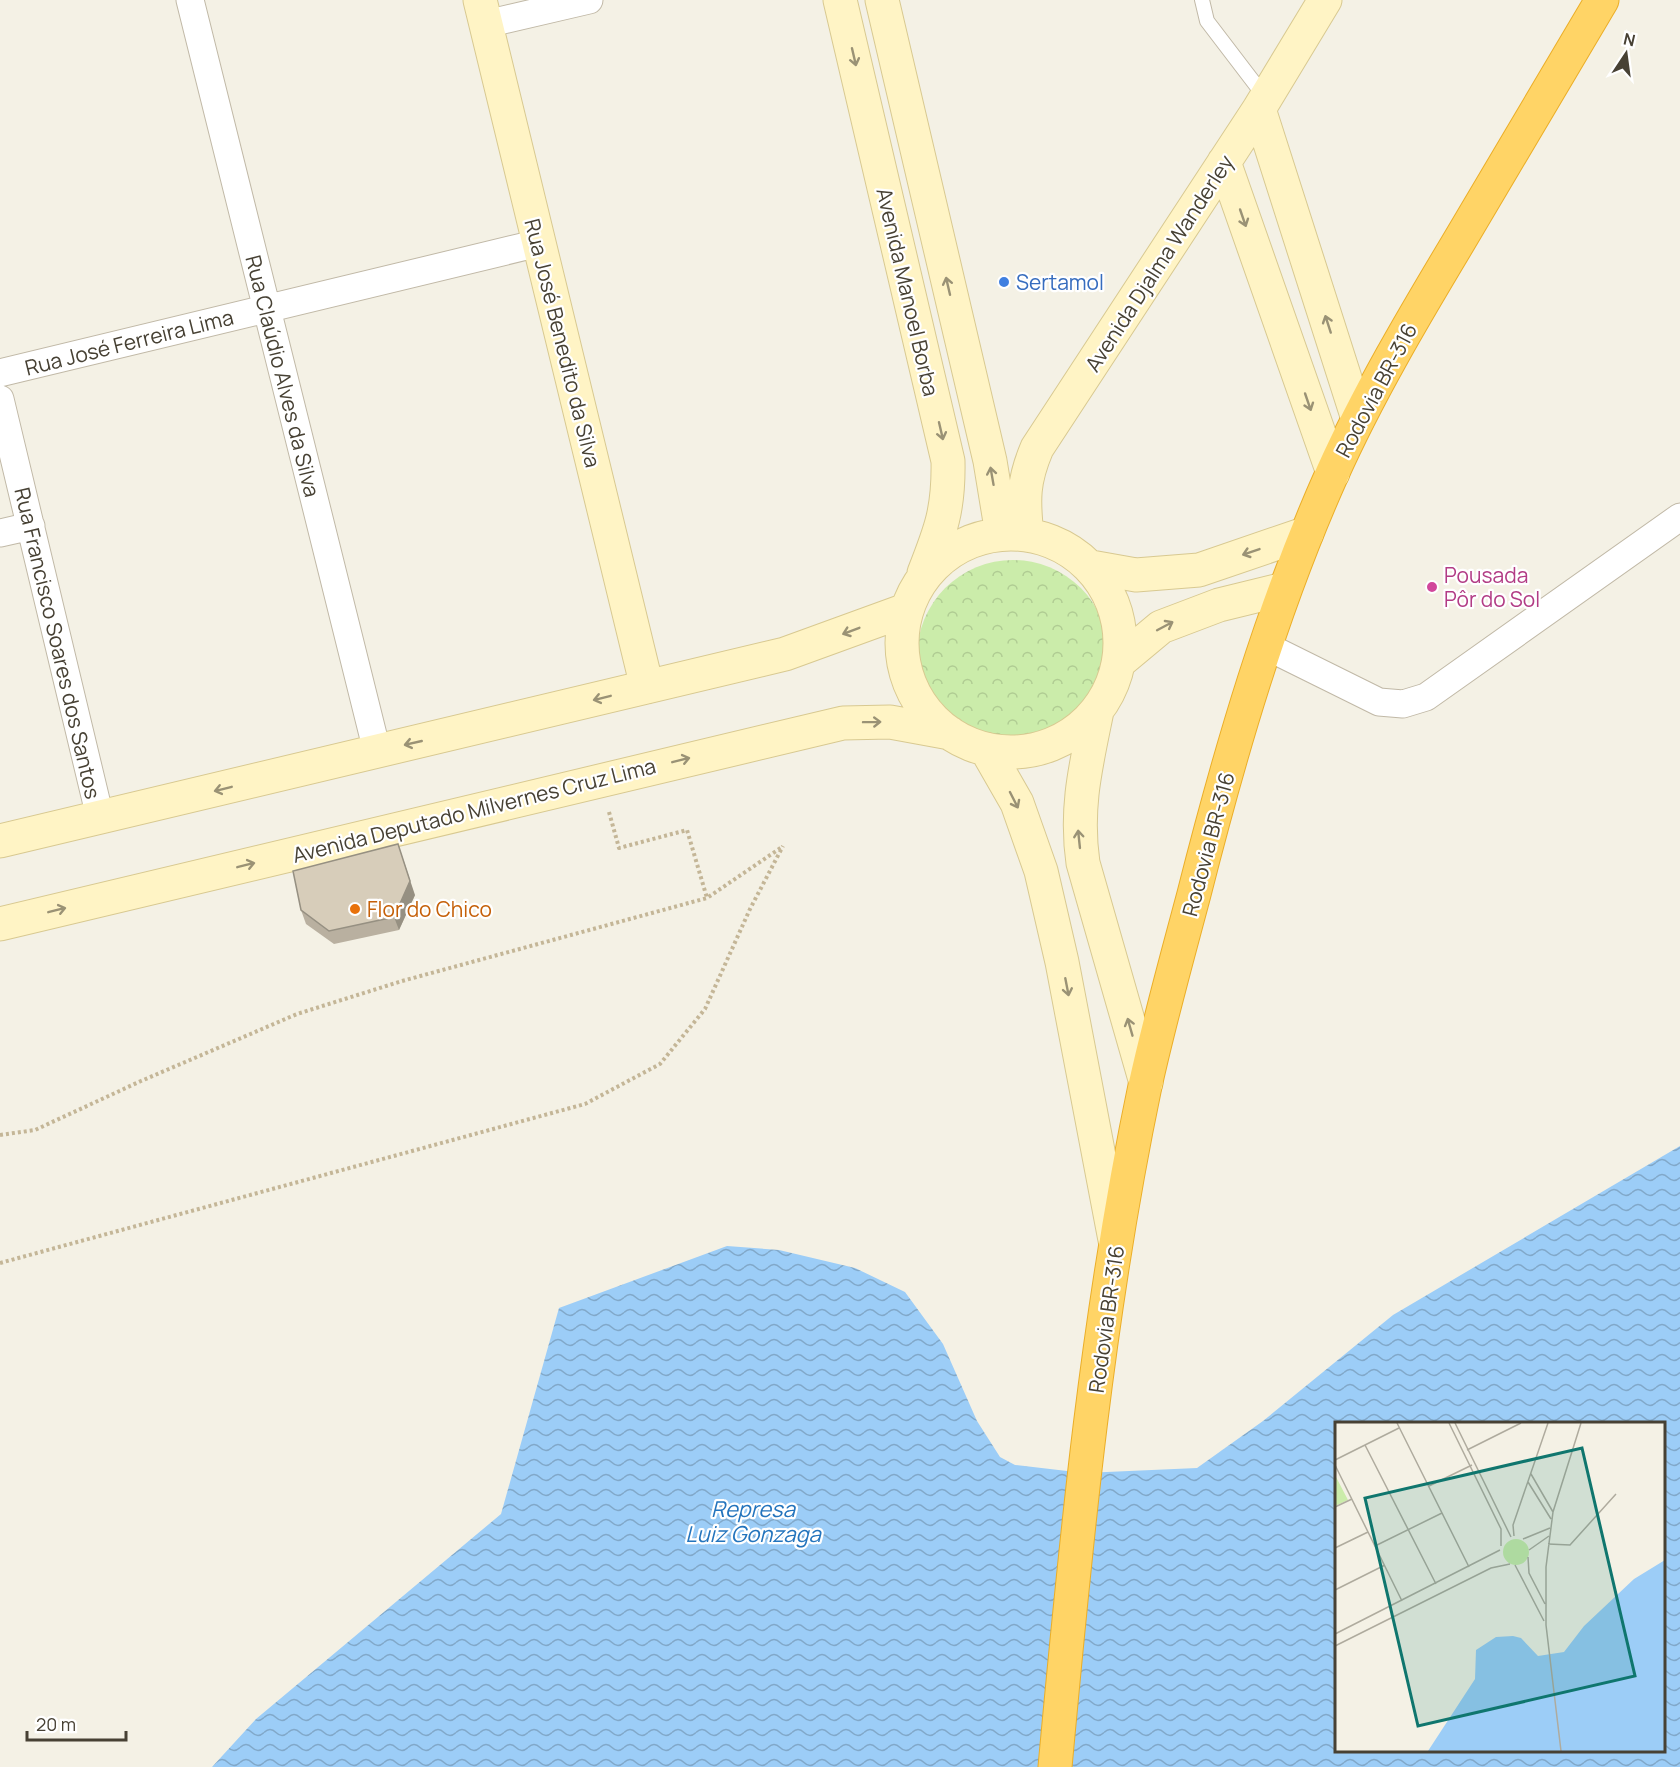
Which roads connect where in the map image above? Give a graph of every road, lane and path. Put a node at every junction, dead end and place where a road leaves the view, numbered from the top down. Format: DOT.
graph roads {
  1 [pos="190,0"];
  2 [pos="589,0"];
  3 [pos="840,0"];
  4 [pos="882,0"];
  5 [pos="1202,0"];
  6 [pos="1325,0"];
  7 [pos="1602,0"];
  8 [pos="483,12"];
  9 [pos="1262,103"];
  10 [pos="1224,162"];
  11 [pos="539,243"];
  12 [pos="267,309"];
  13 [pos="0,373"];
  14 [pos="0,399"];
  15 [pos="1358,419"];
  16 [pos="1333,473"];
  17 [pos="1680,517"];
  18 [pos="30,526"];
  19 [pos="0,533"];
  20 [pos="1015,534"];
  21 [pos="1307,534"];
  22 [pos="1091,567"];
  23 [pos="920,581"];
  24 [pos="1284,589"];
  25 [pos="906,610"];
  26 [pos="1266,646"];
  27 [pos="1119,662"];
  28 [pos="647,687"];
  29 [pos="1097,711"];
  30 [pos="950,733"];
  31 [pos="986,749"];
  32 [pos="376,751"];
  33 [pos="100,817"];
  34 [pos="0,841"];
  35 [pos="619,848"];
  36 [pos="707,898"];
  37 [pos="0,924"];
  38 [pos="1146,1083"];
  39 [pos="0,1135"];
  40 [pos="1116,1245"];
  41 [pos="0,1263"];
  42 [pos="1055,1767"];
  1 -- 12 [label="street, Rua Claúdio Alves da Silva"];
  2 -- 8 [label="street"];
  3 -- 23 [label="street, Avenida Manoel Borba, one-way"];
  20 -- 4 [label="street, Avenida Manoel Borba, one-way"];
  5 -- 9 [label="lane"];
  6 -- 9 [label="street, Avenida Djalma Wanderley"];
  7 -- 15 [label="highway, Rodovia BR-316"];
  8 -- 11 [label="street, Rua José Benedito da Silva"];
  9 -- 10 [label="street, Avenida Djalma Wanderley"];
  15 -- 9 [label="street, one-way"];
  10 -- 16 [label="street, one-way"];
  10 -- 20 [label="street, Avenida Djalma Wanderley"];
  11 -- 12 [label="street, Rua José Ferreira Lima"];
  11 -- 28 [label="street, Rua José Benedito da Silva"];
  12 -- 13 [label="street, Rua José Ferreira Lima"];
  12 -- 32 [label="street, Rua Claúdio Alves da Silva"];
  14 -- 18 [label="street, Rua Francisco Soares dos Santos"];
  15 -- 16 [label="highway, Rodovia BR-316"];
  16 -- 21 [label="highway, Rodovia BR-316"];
  17 -- 26 [label="street"];
  18 -- 19 [label="street"];
  18 -- 33 [label="street, Rua Francisco Soares dos Santos"];
  20 -- 22 [label="street"];
  20 -- 23 [label="street"];
  21 -- 22 [label="street, one-way"];
  21 -- 24 [label="highway, Rodovia BR-316"];
  22 -- 27 [label="street"];
  23 -- 25 [label="street"];
  24 -- 26 [label="highway, Rodovia BR-316"];
  27 -- 24 [label="street, one-way"];
  25 -- 28 [label="street, one-way"];
  25 -- 30 [label="street"];
  26 -- 38 [label="highway, Rodovia BR-316"];
  27 -- 29 [label="street"];
  28 -- 32 [label="street, one-way"];
  29 -- 31 [label="street"];
  38 -- 29 [label="street, one-way"];
  30 -- 31 [label="street"];
  37 -- 30 [label="street, Avenida Deputado Milvernes Cruz Lima, one-way"];
  31 -- 40 [label="street, one-way"];
  32 -- 33 [label="street, one-way"];
  33 -- 34 [label="street"];
  35 -- 36 [label="path"];
  36 -- 39 [label="path"];
  36 -- 41 [label="path"];
  38 -- 40 [label="highway, Rodovia BR-316"];
  40 -- 42 [label="highway, Rodovia BR-316"];
}
